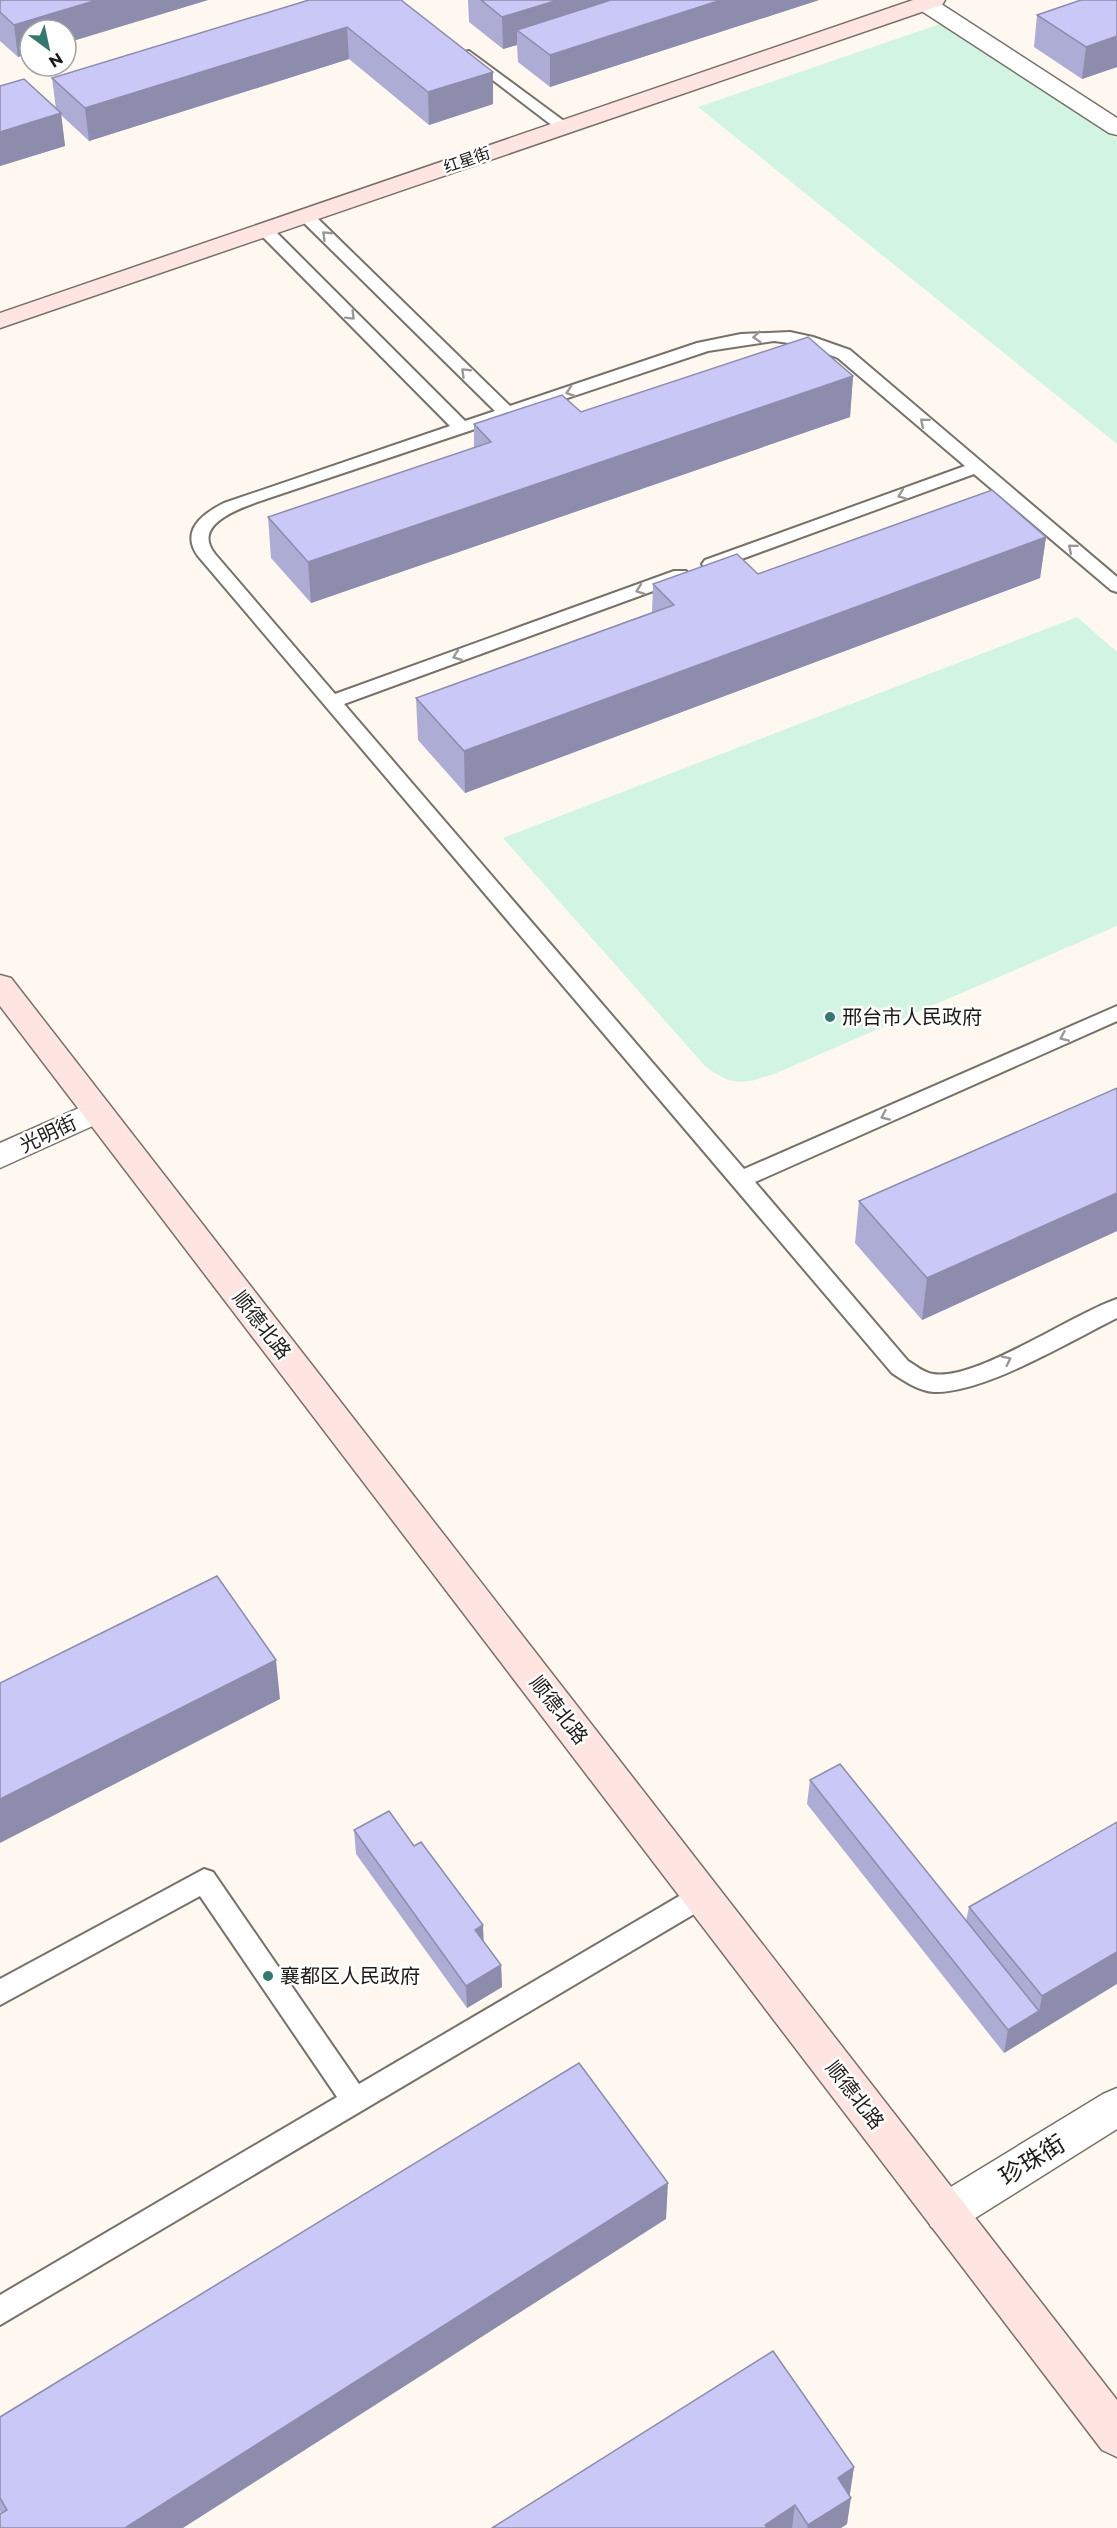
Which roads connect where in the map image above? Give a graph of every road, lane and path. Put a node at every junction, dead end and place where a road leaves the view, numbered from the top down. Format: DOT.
graph roads {
  1 [pos="929,1"];
  2 [pos="453,42"];
  3 [pos="563,127"];
  4 [pos="1117,128"];
  5 [pos="306,216"];
  6 [pos="265,230"];
  7 [pos="0,321"];
  8 [pos="507,413"];
  9 [pos="462,428"];
  10 [pos="977,467"];
  11 [pos="1117,586"];
  12 [pos="331,702"];
  13 [pos="0,985"];
  14 [pos="1117,1013"];
  15 [pos="97,1111"];
  16 [pos="0,1156"];
  17 [pos="740,1180"];
  18 [pos="1117,1308"];
  19 [pos="702,1896"];
  20 [pos="0,1993"];
  21 [pos="355,2101"];
  22 [pos="1117,2107"];
  23 [pos="946,2213"];
  24 [pos="0,2311"];
  25 [pos="1117,2435"];
  1 -- 3 [label="street, 红星街"];
  1 -- 4 [label="street"];
  2 -- 3 [label="lane"];
  3 -- 5 [label="street, 红星街"];
  5 -- 6 [label="street, 红星街"];
  8 -- 5 [label="lane, one-way"];
  6 -- 7 [label="street, 红星街"];
  6 -- 9 [label="lane, one-way"];
  8 -- 9 [label="lane"];
  10 -- 8 [label="lane, one-way"];
  9 -- 12 [label="lane"];
  11 -- 10 [label="lane, one-way"];
  10 -- 12 [label="lane, one-way"];
  12 -- 17 [label="lane"];
  13 -- 15 [label="street, 顺德北路"];
  14 -- 17 [label="lane, one-way"];
  15 -- 16 [label="street, 光明街"];
  15 -- 19 [label="street, 顺德北路"];
  17 -- 18 [label="lane, one-way"];
  19 -- 21 [label="lane"];
  19 -- 23 [label="street, 顺德北路"];
  20 -- 21 [label="lane"];
  21 -- 24 [label="lane"];
  22 -- 23 [label="street, 珍珠街"];
  23 -- 25 [label="street, 顺德北路"];
}
